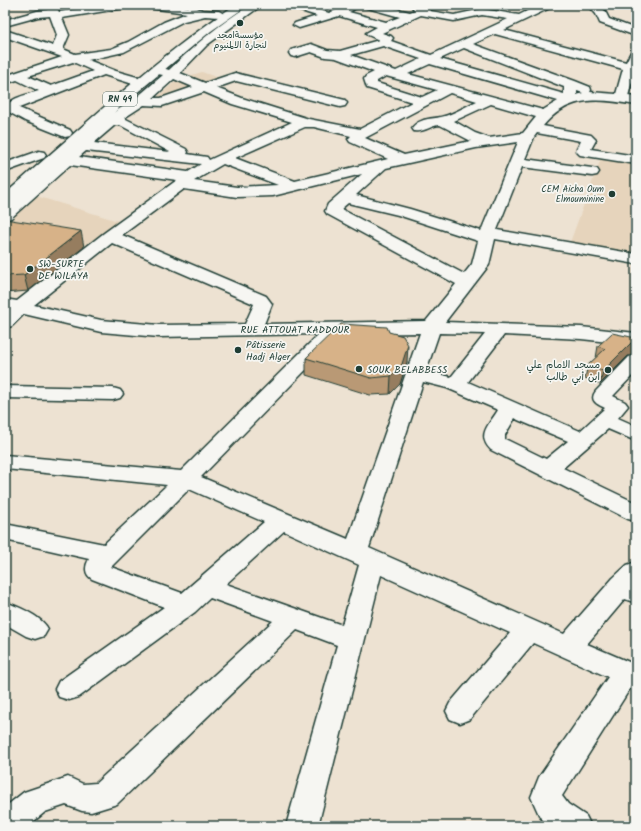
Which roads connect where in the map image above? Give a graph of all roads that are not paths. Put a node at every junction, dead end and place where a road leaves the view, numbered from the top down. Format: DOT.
graph roads {
  1 [pos="124,5"];
  2 [pos="150,5"];
  3 [pos="233,5"];
  4 [pos="242,5"];
  5 [pos="257,5"];
  6 [pos="292,5"];
  7 [pos="357,5"];
  8 [pos="368,5"];
  9 [pos="548,5"];
  10 [pos="593,5"];
  11 [pos="54,11"];
  12 [pos="414,11"];
  13 [pos="202,12"];
  14 [pos="219,14"];
  15 [pos="334,14"];
  16 [pos="520,18"];
  17 [pos="5,23"];
  18 [pos="298,25"];
  19 [pos="387,26"];
  20 [pos="493,30"];
  21 [pos="636,32"];
  22 [pos="8,36"];
  23 [pos="383,42"];
  24 [pos="465,45"];
  25 [pos="57,51"];
  26 [pos="295,53"];
  27 [pos="636,53"];
  28 [pos="341,55"];
  29 [pos="74,58"];
  30 [pos="431,60"];
  31 [pos="156,70"];
  32 [pos="104,71"];
  33 [pos="385,72"];
  34 [pos="172,74"];
  35 [pos="631,74"];
  36 [pos="398,75"];
  37 [pos="11,78"];
  38 [pos="133,80"];
  39 [pos="571,84"];
  40 [pos="204,87"];
  41 [pos="448,89"];
  42 [pos="50,91"];
  43 [pos="602,96"];
  44 [pos="490,100"];
  45 [pos="570,100"];
  46 [pos="629,100"];
  47 [pos="141,101"];
  48 [pos="424,102"];
  49 [pos="340,103"];
  50 [pos="110,115"];
  51 [pos="545,115"];
  52 [pos="443,121"];
  53 [pos="304,123"];
  54 [pos="419,128"];
  55 [pos="530,132"];
  56 [pos="362,134"];
  57 [pos="65,142"];
  58 [pos="488,142"];
  59 [pos="39,155"];
  60 [pos="636,159"];
  61 [pos="67,160"];
  62 [pos="212,160"];
  63 [pos="402,160"];
  64 [pos="516,162"];
  65 [pos="383,164"];
  66 [pos="5,168"];
  67 [pos="592,172"];
  68 [pos="185,181"];
  69 [pos="5,186"];
  70 [pos="293,186"];
  71 [pos="345,197"];
  72 [pos="5,202"];
  73 [pos="5,215"];
  74 [pos="110,236"];
  75 [pos="487,236"];
  76 [pos="636,259"];
  77 [pos="466,282"];
  78 [pos="13,305"];
  79 [pos="5,322"];
  80 [pos="431,327"];
  81 [pos="498,328"];
  82 [pos="252,329"];
  83 [pos="335,329"];
  84 [pos="636,339"];
  85 [pos="636,361"];
  86 [pos="416,374"];
  87 [pos="454,384"];
  88 [pos="5,392"];
  89 [pos="113,394"];
  90 [pos="510,408"];
  91 [pos="605,420"];
  92 [pos="636,434"];
  93 [pos="582,440"];
  94 [pos="5,462"];
  95 [pos="548,469"];
  96 [pos="186,479"];
  97 [pos="636,513"];
  98 [pos="281,520"];
  99 [pos="5,532"];
  100 [pos="109,554"];
  101 [pos="364,556"];
  102 [pos="631,583"];
  103 [pos="206,587"];
  104 [pos="186,605"];
  105 [pos="5,612"];
  106 [pos="293,618"];
  107 [pos="35,629"];
  108 [pos="528,630"];
  109 [pos="352,639"];
  110 [pos="568,647"];
  111 [pos="631,675"];
  112 [pos="69,689"];
  113 [pos="460,711"];
  114 [pos="5,825"];
  115 [pos="302,826"];
  116 [pos="574,826"];
  1 -- 11 [label="street"];
  2 -- 13 [label="street"];
  3 -- 14 [label="main road, RN 49"];
  4 -- 31 [label="main road, RN 49"];
  5 -- 34 [label="street"];
  6 -- 15 [label="street"];
  7 -- 15 [label="street"];
  8 -- 12 [label="street"];
  9 -- 16 [label="street"];
  10 -- 21 [label="street"];
  11 -- 17 [label="street"];
  11 -- 25 [label="street"];
  12 -- 16 [label="street"];
  12 -- 19 [label="street"];
  13 -- 14 [label="street"];
  13 -- 29 [label="street"];
  14 -- 38 [label="main road, RN 49"];
  15 -- 18 [label="street"];
  15 -- 19 [label="street"];
  16 -- 20 [label="street"];
  19 -- 23 [label="street"];
  20 -- 24 [label="street"];
  20 -- 35 [label="street"];
  22 -- 25 [label="street"];
  23 -- 28 [label="street"];
  23 -- 30 [label="street"];
  24 -- 30 [label="street"];
  24 -- 39 [label="street"];
  25 -- 29 [label="street"];
  26 -- 28 [label="street"];
  27 -- 35 [label="street"];
  28 -- 33 [label="street"];
  29 -- 32 [label="street"];
  29 -- 37 [label="street"];
  30 -- 36 [label="street"];
  30 -- 45 [label="street"];
  31 -- 34 [label="street"];
  31 -- 50 [label="main road, RN 49"];
  32 -- 38 [label="street"];
  32 -- 42 [label="street"];
  33 -- 36 [label="street"];
  33 -- 48 [label="street"];
  34 -- 40 [label="street"];
  34 -- 47 [label="street"];
  35 -- 46 [label="street"];
  36 -- 41 [label="street"];
  37 -- 42 [label="street"];
  38 -- 57 [label="main road, RN 49"];
  39 -- 43 [label="street"];
  39 -- 45 [label="street"];
  40 -- 47 [label="street"];
  40 -- 49 [label="street"];
  40 -- 53 [label="street"];
  41 -- 44 [label="street"];
  41 -- 48 [label="street"];
  42 -- 57 [label="street"];
  43 -- 45 [label="street"];
  43 -- 46 [label="street"];
  44 -- 51 [label="street"];
  44 -- 52 [label="street"];
  45 -- 51 [label="street"];
  47 -- 50 [label="street"];
  48 -- 56 [label="street"];
  50 -- 57 [label="main road, RN 49"];
  50 -- 62 [label="street"];
  51 -- 55 [label="street"];
  52 -- 54 [label="street"];
  52 -- 58 [label="street"];
  53 -- 56 [label="street"];
  53 -- 62 [label="street"];
  55 -- 58 [label="street"];
  55 -- 60 [label="street"];
  55 -- 64 [label="street"];
  56 -- 63 [label="street"];
  57 -- 59 [label="main road, RN 49"];
  57 -- 61 [label="street"];
  57 -- 62 [label="street"];
  57 -- 72 [label="main road, RN 49"];
  58 -- 63 [label="street"];
  59 -- 66 [label="street"];
  59 -- 69 [label="main road, RN 49"];
  61 -- 68 [label="street"];
  61 -- 73 [label="street"];
  62 -- 68 [label="street"];
  62 -- 70 [label="street"];
  63 -- 65 [label="street"];
  64 -- 67 [label="street"];
  64 -- 75 [label="street"];
  65 -- 70 [label="street"];
  65 -- 71 [label="street"];
  68 -- 70 [label="street"];
  68 -- 74 [label="street"];
  71 -- 75 [label="street"];
  71 -- 77 [label="street"];
  74 -- 78 [label="street"];
  74 -- 82 [label="street"];
  75 -- 76 [label="street"];
  75 -- 77 [label="street"];
  77 -- 80 [label="street"];
  78 -- 79 [label="street"];
  78 -- 82 [label="street, RUE ATTOUAT KADDOUR"];
  80 -- 81 [label="street, RUE ATTOUAT KADDOUR"];
  80 -- 83 [label="street, RUE ATTOUAT KADDOUR"];
  80 -- 86 [label="street"];
  81 -- 84 [label="street, RUE ATTOUAT KADDOUR"];
  81 -- 87 [label="street"];
  82 -- 83 [label="street, RUE ATTOUAT KADDOUR"];
  83 -- 96 [label="street"];
  85 -- 91 [label="street"];
  86 -- 87 [label="street"];
  86 -- 101 [label="street"];
  87 -- 90 [label="street"];
  88 -- 89 [label="street"];
  90 -- 93 [label="street"];
  90 -- 95 [label="street"];
  91 -- 92 [label="street"];
  91 -- 93 [label="street"];
  93 -- 95 [label="street"];
  94 -- 96 [label="street"];
  95 -- 97 [label="street"];
  96 -- 98 [label="street"];
  96 -- 100 [label="street"];
  98 -- 101 [label="street"];
  98 -- 103 [label="street"];
  99 -- 100 [label="street"];
  100 -- 104 [label="street"];
  101 -- 108 [label="street"];
  101 -- 109 [label="street"];
  102 -- 110 [label="street"];
  103 -- 104 [label="street"];
  103 -- 106 [label="street"];
  104 -- 112 [label="street"];
  105 -- 107 [label="street"];
  106 -- 109 [label="street"];
  106 -- 114 [label="street"];
  108 -- 110 [label="street"];
  108 -- 113 [label="street"];
  109 -- 115 [label="street"];
  110 -- 111 [label="street"];
  111 -- 116 [label="street"];
}
